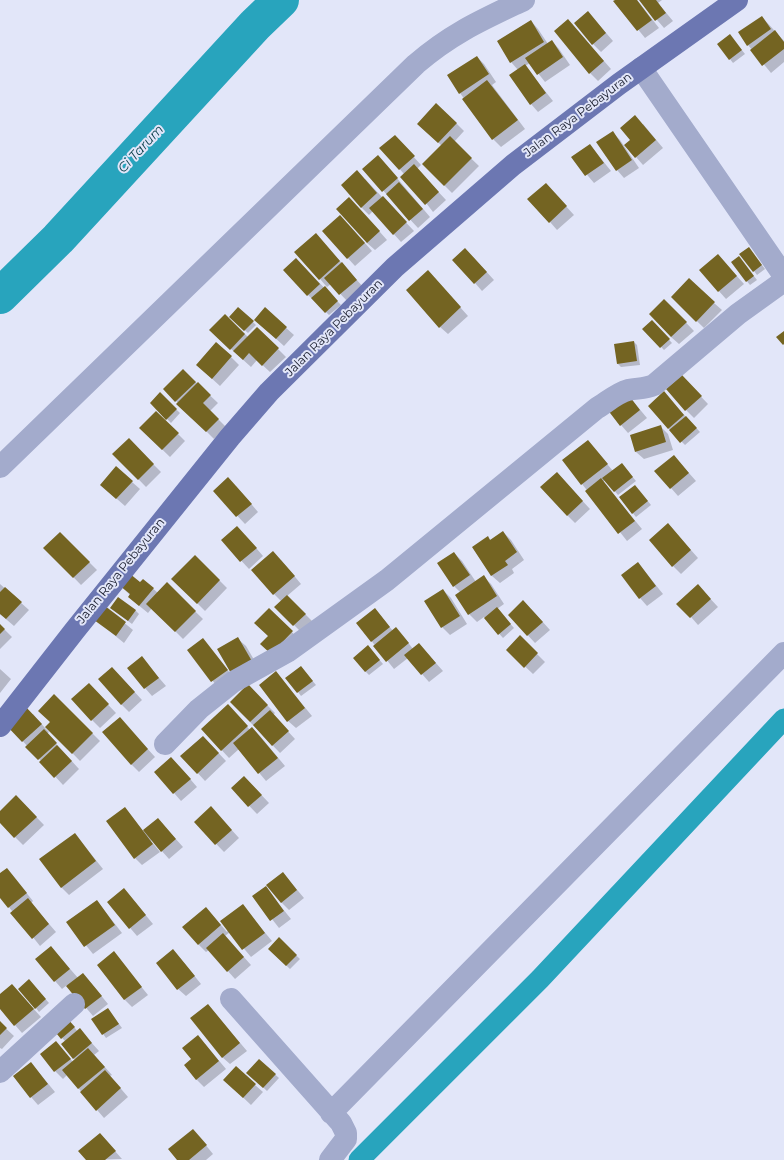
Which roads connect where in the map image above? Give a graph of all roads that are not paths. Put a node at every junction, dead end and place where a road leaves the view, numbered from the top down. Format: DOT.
graph roads {
  1 [pos="524,0"];
  2 [pos="737,0"];
  3 [pos="641,68"];
  4 [pos="784,276"];
  5 [pos="784,281"];
  6 [pos="0,467"];
  7 [pos="784,653"];
  8 [pos="0,726"];
  9 [pos="165,744"];
  10 [pos="231,999"];
  11 [pos="74,1004"];
  12 [pos="0,1072"];
  13 [pos="331,1113"];
  14 [pos="330,1160"];
  1 -- 6 [label="street"];
  2 -- 3 [label="main road, Jalan Raya Pebayuran"];
  3 -- 4 [label="street"];
  3 -- 8 [label="main road, Jalan Raya Pebayuran"];
  5 -- 9 [label="street"];
  7 -- 13 [label="street"];
  10 -- 13 [label="street"];
  11 -- 12 [label="street"];
  13 -- 14 [label="street"];
}
